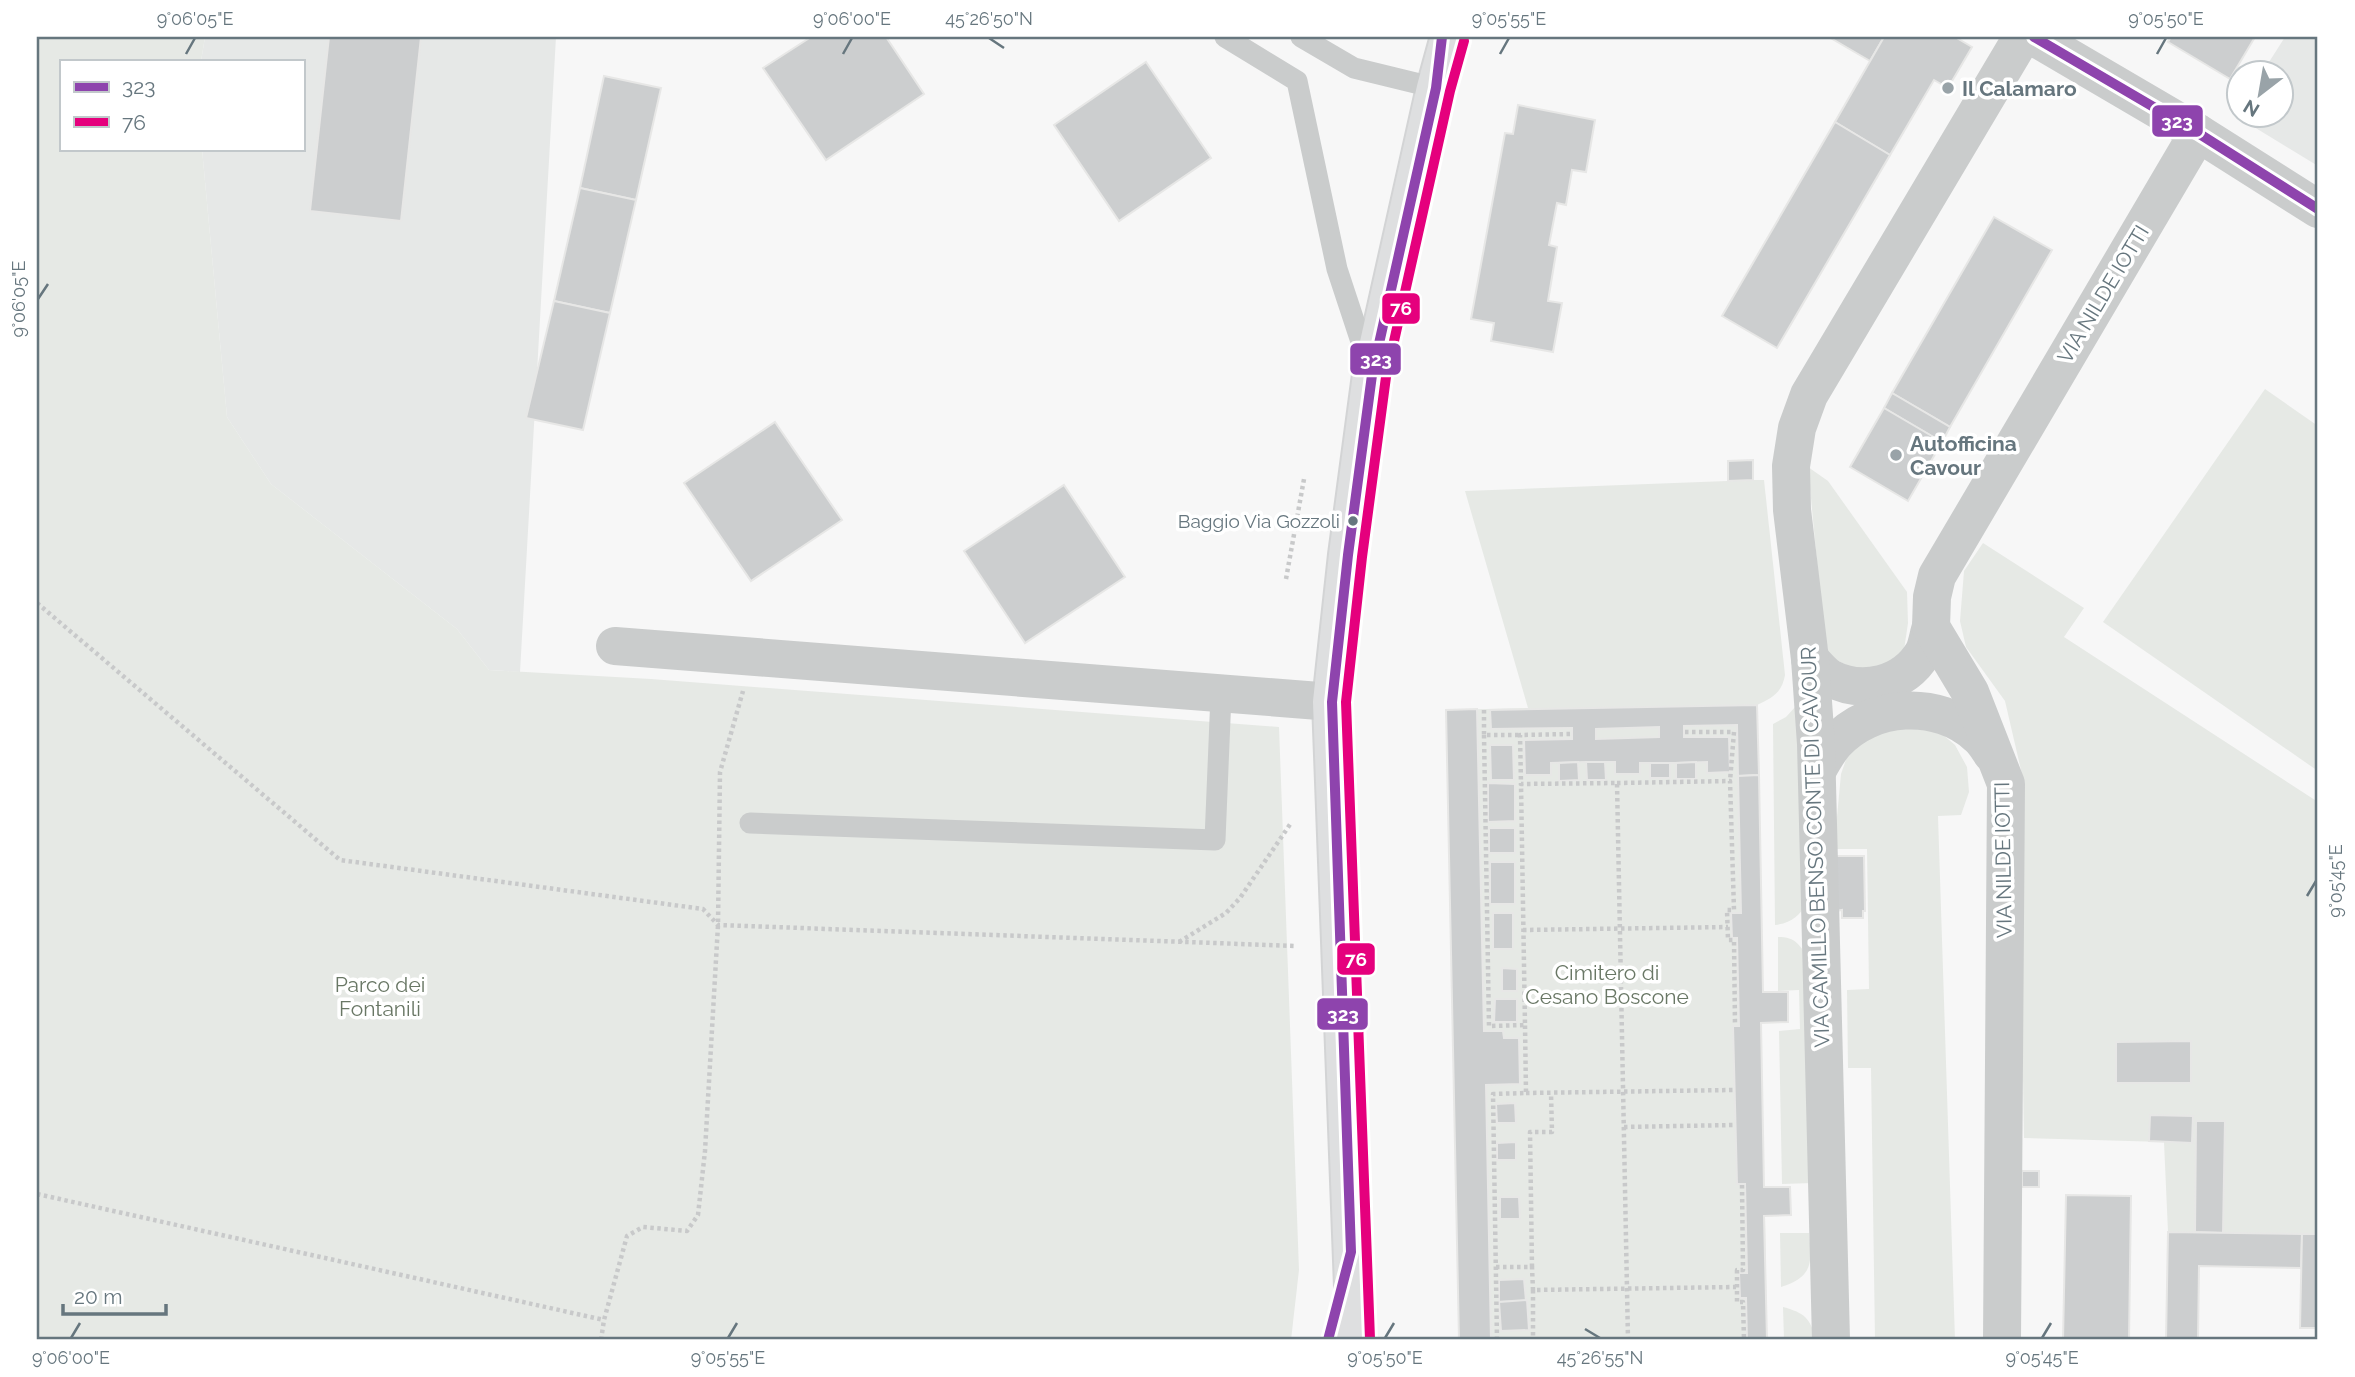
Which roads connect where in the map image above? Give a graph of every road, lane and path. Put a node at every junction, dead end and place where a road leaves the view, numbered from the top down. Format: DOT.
graph roads {
  1 [pos="1225,37"];
  2 [pos="1301,37"];
  3 [pos="1442,37"];
  4 [pos="1450,37"];
  5 [pos="2022,37"];
  6 [pos="2034,37"];
  7 [pos="1436,88"];
  8 [pos="2198,133"];
  9 [pos="2318,209"];
  10 [pos="1372,374"];
  11 [pos="1304,479"];
  12 [pos="1286,579"];
  13 [pos="37,603"];
  14 [pos="1931,627"];
  15 [pos="615,646"];
  16 [pos="753,656"];
  17 [pos="1810,659"];
  18 [pos="1221,695"];
  19 [pos="1332,702"];
  20 [pos="1484,710"];
  21 [pos="1685,732"];
  22 [pos="1570,734"];
  23 [pos="1484,735"];
  24 [pos="1520,735"];
  25 [pos="1998,761"];
  26 [pos="1817,771"];
  27 [pos="1730,780"];
  28 [pos="1618,783"];
  29 [pos="1521,784"];
  30 [pos="1291,822"];
  31 [pos="750,823"];
  32 [pos="718,925"];
  33 [pos="1728,927"];
  34 [pos="1620,929"];
  35 [pos="1523,930"];
  36 [pos="1178,942"];
  37 [pos="1296,946"];
  38 [pos="1735,1025"];
  39 [pos="1525,1026"];
  40 [pos="1733,1090"];
  41 [pos="1623,1092"];
  42 [pos="1526,1093"];
  43 [pos="1551,1093"];
  44 [pos="1733,1125"];
  45 [pos="1624,1127"];
  46 [pos="1742,1185"];
  47 [pos="37,1194"];
  48 [pos="1351,1252"];
  49 [pos="1496,1267"];
  50 [pos="1532,1267"];
  51 [pos="1736,1287"];
  52 [pos="1627,1288"];
  53 [pos="1532,1290"];
  54 [pos="604,1320"];
  55 [pos="601,1340"];
  56 [pos="1328,1340"];
  57 [pos="1356,1340"];
  58 [pos="1497,1340"];
  59 [pos="1534,1340"];
  60 [pos="1628,1340"];
  61 [pos="1744,1340"];
  62 [pos="1831,1340"];
  63 [pos="2001,1340"];
  1 -- 10 [label="lane"];
  2 -- 7 [label="lane"];
  3 -- 7 [label="street"];
  4 -- 7 [label="street"];
  5 -- 17 [label="street, VIA CAMILLO BENSO CONTE DI CAVOUR"];
  6 -- 8 [label="street"];
  7 -- 10 [label="street"];
  8 -- 9 [label="street"];
  8 -- 14 [label="street, VIA NILDE IOTTI"];
  10 -- 19 [label="street"];
  11 -- 12 [label="path"];
  13 -- 32 [label="path"];
  14 -- 17 [label="street"];
  14 -- 25 [label="street, VIA NILDE IOTTI"];
  15 -- 16 [label="street"];
  16 -- 18 [label="street"];
  16 -- 32 [label="path"];
  17 -- 26 [label="street, VIA CAMILLO BENSO CONTE DI CAVOUR"];
  18 -- 19 [label="street"];
  18 -- 31 [label="lane"];
  19 -- 48 [label="street"];
  20 -- 23 [label="path"];
  21 -- 27 [label="path"];
  22 -- 24 [label="path"];
  23 -- 24 [label="path"];
  23 -- 39 [label="path"];
  24 -- 29 [label="path"];
  25 -- 26 [label="street"];
  25 -- 63 [label="street, VIA NILDE IOTTI"];
  26 -- 62 [label="street, VIA CAMILLO BENSO CONTE DI CAVOUR"];
  27 -- 28 [label="path"];
  27 -- 33 [label="path"];
  28 -- 29 [label="path"];
  28 -- 34 [label="path"];
  29 -- 35 [label="path"];
  30 -- 36 [label="path"];
  32 -- 36 [label="path"];
  32 -- 54 [label="path"];
  33 -- 34 [label="path"];
  33 -- 38 [label="path"];
  34 -- 35 [label="path"];
  34 -- 41 [label="path"];
  35 -- 39 [label="path"];
  36 -- 37 [label="path"];
  39 -- 42 [label="path"];
  40 -- 41 [label="path"];
  41 -- 43 [label="path"];
  41 -- 45 [label="path"];
  42 -- 43 [label="path"];
  42 -- 49 [label="path"];
  43 -- 50 [label="path"];
  44 -- 45 [label="path"];
  45 -- 52 [label="path"];
  46 -- 51 [label="path"];
  47 -- 54 [label="path"];
  48 -- 56 [label="street"];
  48 -- 57 [label="street"];
  49 -- 50 [label="path"];
  49 -- 58 [label="path"];
  50 -- 53 [label="path"];
  51 -- 52 [label="path"];
  51 -- 61 [label="path"];
  52 -- 53 [label="path"];
  52 -- 60 [label="path"];
  53 -- 59 [label="path"];
  54 -- 55 [label="path"];
}
